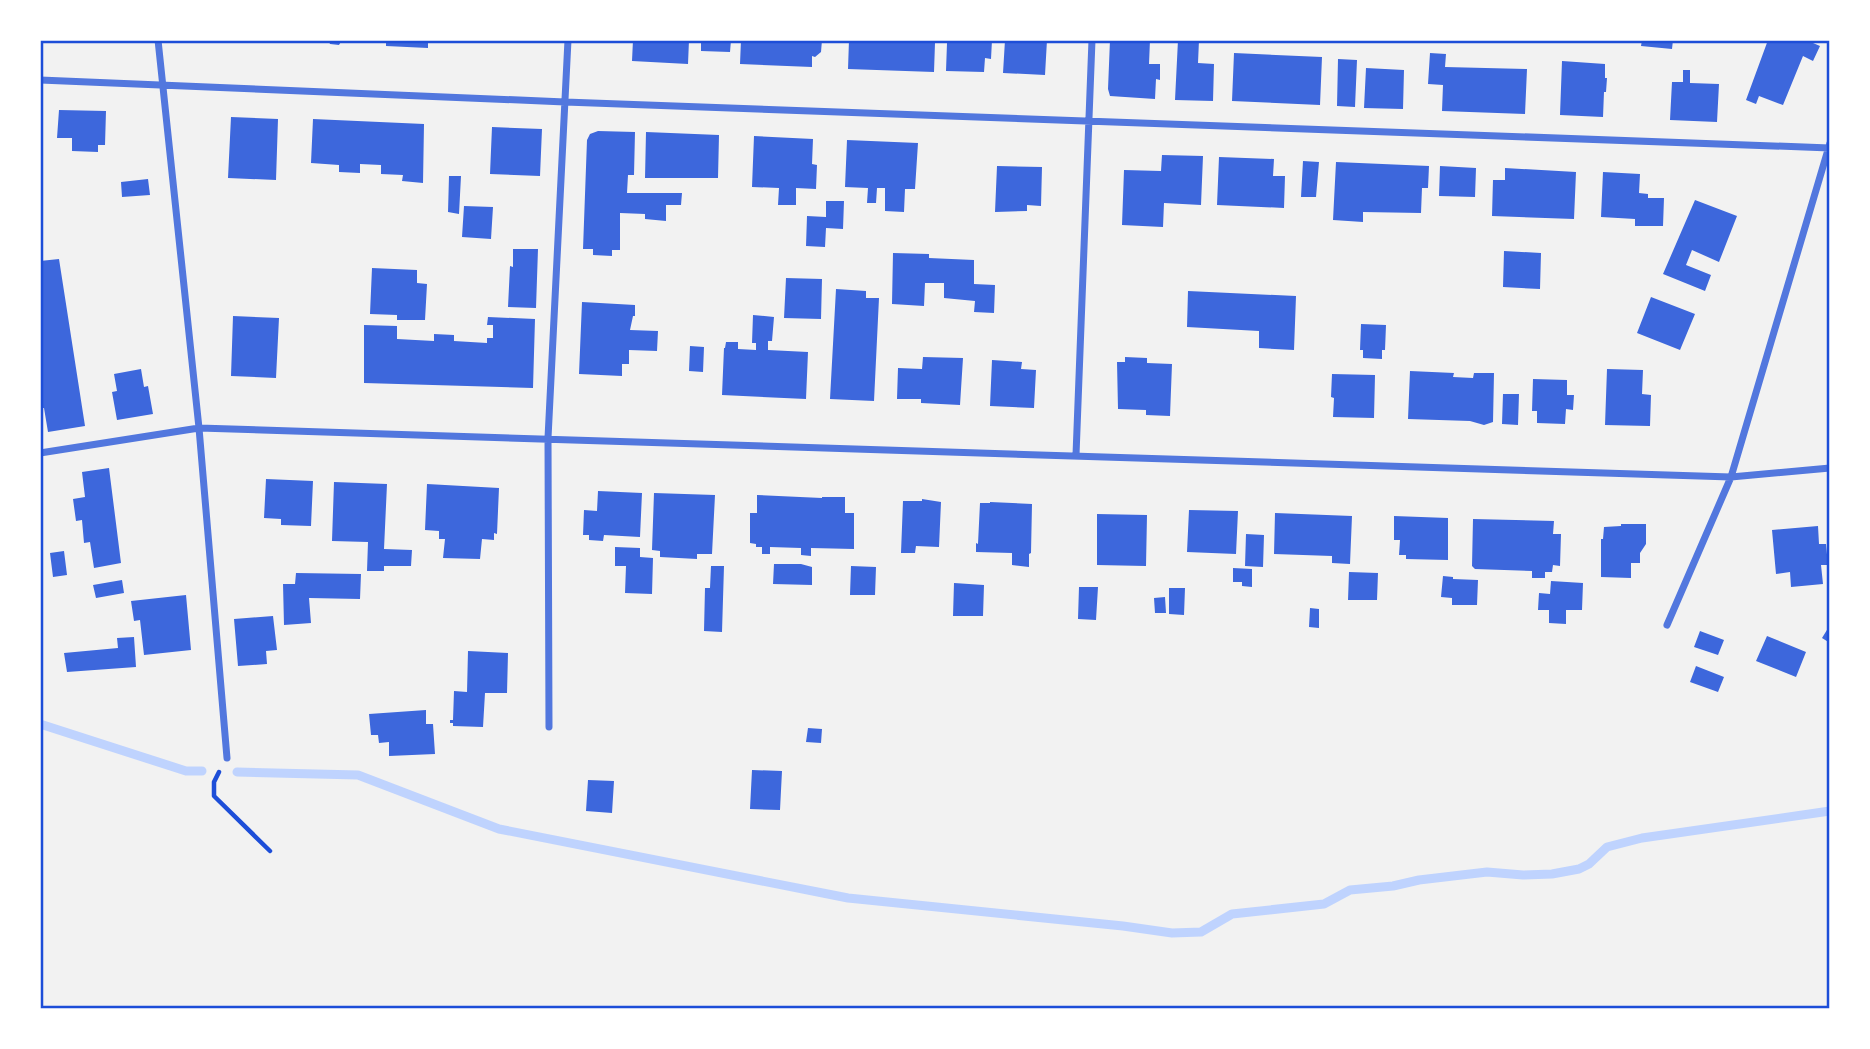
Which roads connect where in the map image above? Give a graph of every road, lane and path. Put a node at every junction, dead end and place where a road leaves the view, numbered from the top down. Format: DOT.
graph roads {
  1 [pos="158,40"];
  2 [pos="568,40"];
  3 [pos="1092,40"];
  4 [pos="40,80"];
  5 [pos="162,85"];
  6 [pos="565,102"];
  7 [pos="1089,121"];
  8 [pos="1829,147"];
  9 [pos="199,428"];
  10 [pos="548,438"];
  11 [pos="40,453"];
  12 [pos="1076,455"];
  13 [pos="1830,468"];
  14 [pos="1731,477"];
  15 [pos="1667,625"];
  16 [pos="549,727"];
  17 [pos="227,758"];
  18 [pos="270,851"];
  1 -- 5 [label="street"];
  2 -- 6 [label="street"];
  3 -- 7 [label="street"];
  4 -- 5 [label="street"];
  5 -- 6 [label="street"];
  5 -- 9 [label="street"];
  6 -- 7 [label="street"];
  6 -- 10 [label="street"];
  7 -- 8 [label="street"];
  7 -- 12 [label="street"];
  8 -- 14 [label="street"];
  9 -- 10 [label="street"];
  9 -- 11 [label="street"];
  9 -- 17 [label="street"];
  10 -- 12 [label="street"];
  10 -- 16 [label="street"];
  12 -- 14 [label="street"];
  13 -- 14 [label="street"];
  14 -- 15 [label="street"];
  17 -- 18 [label="path"];
}
